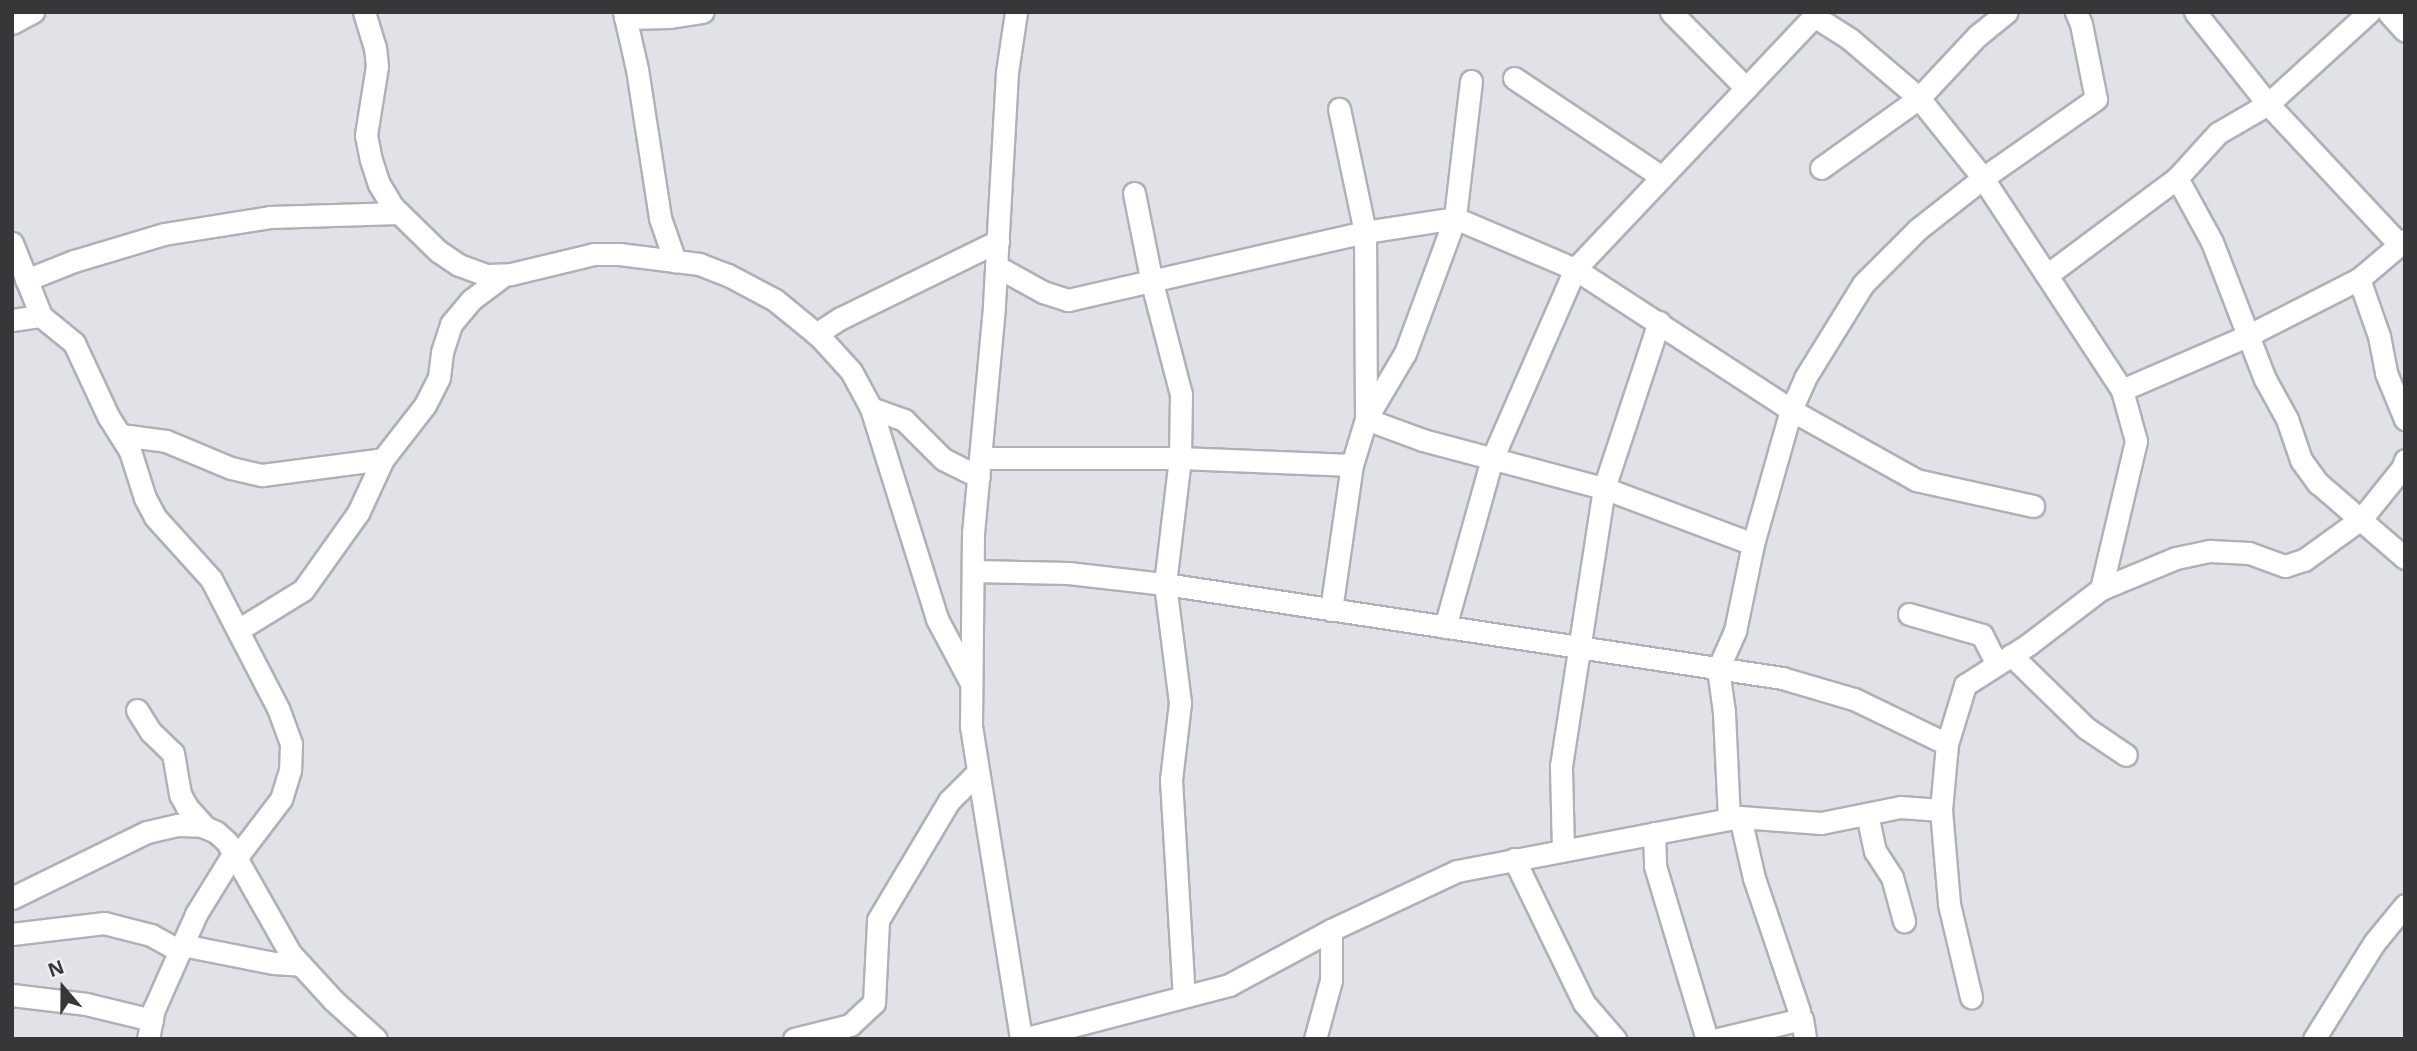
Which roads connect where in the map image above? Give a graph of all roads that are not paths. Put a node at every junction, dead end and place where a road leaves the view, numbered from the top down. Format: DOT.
graph roads {
  1 [pos="33,12"];
  2 [pos="364,12"];
  3 [pos="703,12"];
  4 [pos="1016,12"];
  5 [pos="1671,12"];
  6 [pos="2007,12"];
  7 [pos="2076,12"];
  8 [pos="2195,12"];
  9 [pos="2369,12"];
  10 [pos="2388,12"];
  11 [pos="1816,14"];
  12 [pos="624,15"];
  13 [pos="12,23"];
  14 [pos="2405,31"];
  15 [pos="1514,78"];
  16 [pos="1471,81"];
  17 [pos="1746,88"];
  18 [pos="1919,98"];
  19 [pos="2268,104"];
  20 [pos="1339,109"];
  21 [pos="1821,168"];
  22 [pos="1662,177"];
  23 [pos="1983,178"];
  24 [pos="2177,178"];
  25 [pos="1133,193"];
  26 [pos="399,213"];
  27 [pos="1455,218"];
  28 [pos="1365,232"];
  29 [pos="998,240"];
  30 [pos="2402,242"];
  31 [pos="12,243"];
  32 [pos="675,261"];
  33 [pos="996,265"];
  34 [pos="1575,269"];
  35 [pos="504,275"];
  36 [pos="2047,275"];
  37 [pos="2359,279"];
  38 [pos="26,280"];
  39 [pos="1152,283"];
  40 [pos="41,316"];
  41 [pos="12,320"];
  42 [pos="1659,322"];
  43 [pos="816,334"];
  44 [pos="2249,335"];
  45 [pos="2122,390"];
  46 [pos="870,408"];
  47 [pos="1791,410"];
  48 [pos="1366,419"];
  49 [pos="2405,419"];
  50 [pos="121,435"];
  51 [pos="1180,458"];
  52 [pos="1492,459"];
  53 [pos="383,460"];
  54 [pos="2405,460"];
  55 [pos="1352,465"];
  56 [pos="979,467"];
  57 [pos="1604,488"];
  58 [pos="2033,506"];
  59 [pos="2362,518"];
  60 [pos="1753,544"];
  61 [pos="2405,558"];
  62 [pos="973,571"];
  63 [pos="1165,584"];
  64 [pos="2101,589"];
  65 [pos="1331,610"];
  66 [pos="1909,614"];
  67 [pos="1445,627"];
  68 [pos="238,630"];
  69 [pos="1580,648"];
  70 [pos="2004,660"];
  71 [pos="1718,669"];
  72 [pos="971,684"];
  73 [pos="137,710"];
  74 [pos="1947,744"];
  75 [pos="2126,755"];
  76 [pos="978,772"];
  77 [pos="1941,810"];
  78 [pos="1867,814"];
  79 [pos="1734,818"];
  80 [pos="205,827"];
  81 [pos="1654,833"];
  82 [pos="1563,850"];
  83 [pos="234,856"];
  84 [pos="1514,859"];
  85 [pos="12,898"];
  86 [pos="2405,905"];
  87 [pos="1904,921"];
  88 [pos="1331,930"];
  89 [pos="12,934"];
  90 [pos="181,948"];
  91 [pos="301,965"];
  92 [pos="13,992"];
  93 [pos="1184,996"];
  94 [pos="1971,997"];
  95 [pos="1799,1012"];
  96 [pos="150,1029"];
  97 [pos="352,1030"];
  98 [pos="858,1032"];
  99 [pos="376,1039"];
  100 [pos="794,1039"];
  101 [pos="1022,1039"];
  102 [pos="1315,1039"];
  103 [pos="1615,1039"];
  104 [pos="1707,1039"];
  105 [pos="1717,1039"];
  106 [pos="1805,1039"];
  107 [pos="2314,1039"];
  1 -- 13 [label="street"];
  2 -- 26 [label="street"];
  3 -- 12 [label="street"];
  4 -- 29 [label="street"];
  5 -- 17 [label="street"];
  6 -- 18 [label="street"];
  7 -- 23 [label="street"];
  8 -- 19 [label="street"];
  9 -- 19 [label="street"];
  10 -- 14 [label="street"];
  11 -- 17 [label="street"];
  11 -- 18 [label="street"];
  12 -- 32 [label="street"];
  15 -- 22 [label="street"];
  16 -- 27 [label="street"];
  17 -- 22 [label="street"];
  18 -- 21 [label="street"];
  18 -- 23 [label="street"];
  19 -- 24 [label="street"];
  19 -- 30 [label="street"];
  20 -- 28 [label="street"];
  22 -- 34 [label="street"];
  23 -- 36 [label="street"];
  23 -- 47 [label="street"];
  24 -- 36 [label="street"];
  24 -- 44 [label="street"];
  25 -- 39 [label="street"];
  26 -- 35 [label="street"];
  26 -- 38 [label="street"];
  27 -- 28 [label="street"];
  27 -- 34 [label="street"];
  27 -- 48 [label="street"];
  28 -- 39 [label="street"];
  28 -- 48 [label="street"];
  29 -- 33 [label="street"];
  29 -- 43 [label="street"];
  30 -- 37 [label="street"];
  31 -- 38 [label="street"];
  32 -- 35 [label="street"];
  32 -- 43 [label="street"];
  33 -- 39 [label="street"];
  33 -- 56 [label="street"];
  34 -- 42 [label="street"];
  34 -- 52 [label="street"];
  35 -- 53 [label="street"];
  36 -- 45 [label="street"];
  37 -- 44 [label="street"];
  37 -- 49 [label="street"];
  38 -- 40 [label="street"];
  39 -- 51 [label="street"];
  40 -- 41 [label="street"];
  40 -- 50 [label="street"];
  42 -- 47 [label="street"];
  42 -- 57 [label="street"];
  43 -- 46 [label="street"];
  44 -- 45 [label="street"];
  44 -- 59 [label="street"];
  45 -- 64 [label="street"];
  46 -- 56 [label="street"];
  46 -- 72 [label="street"];
  47 -- 58 [label="street"];
  47 -- 60 [label="street"];
  48 -- 52 [label="street"];
  48 -- 55 [label="street"];
  50 -- 53 [label="street"];
  50 -- 68 [label="street"];
  51 -- 55 [label="street"];
  51 -- 56 [label="street"];
  51 -- 63 [label="street"];
  52 -- 57 [label="street"];
  52 -- 67 [label="street"];
  53 -- 68 [label="street"];
  54 -- 59 [label="street"];
  55 -- 65 [label="street"];
  56 -- 62 [label="street"];
  57 -- 60 [label="street"];
  57 -- 69 [label="street"];
  59 -- 61 [label="street"];
  59 -- 64 [label="street"];
  60 -- 71 [label="street"];
  62 -- 63 [label="street"];
  62 -- 72 [label="street"];
  63 -- 65 [label="street"];
  63 -- 93 [label="street"];
  64 -- 70 [label="street"];
  65 -- 67 [label="street"];
  66 -- 70 [label="street"];
  67 -- 69 [label="street"];
  68 -- 83 [label="street"];
  69 -- 71 [label="street"];
  69 -- 82 [label="street"];
  70 -- 74 [label="street"];
  70 -- 75 [label="street"];
  71 -- 74 [label="street"];
  71 -- 79 [label="street"];
  72 -- 76 [label="street"];
  73 -- 80 [label="street"];
  74 -- 77 [label="street"];
  76 -- 98 [label="street"];
  76 -- 101 [label="street"];
  77 -- 78 [label="street"];
  77 -- 94 [label="street"];
  78 -- 79 [label="street"];
  78 -- 87 [label="street"];
  79 -- 81 [label="street"];
  79 -- 95 [label="street"];
  80 -- 83 [label="street"];
  80 -- 85 [label="street"];
  81 -- 82 [label="street"];
  81 -- 104 [label="street"];
  82 -- 84 [label="street"];
  83 -- 90 [label="street"];
  83 -- 91 [label="street"];
  84 -- 88 [label="street"];
  84 -- 103 [label="street"];
  86 -- 107 [label="street"];
  88 -- 93 [label="street"];
  88 -- 102 [label="street"];
  89 -- 90 [label="street"];
  90 -- 91 [label="street"];
  90 -- 96 [label="street"];
  91 -- 97 [label="street"];
  92 -- 96 [label="street"];
  93 -- 101 [label="street"];
  97 -- 99 [label="street"];
  98 -- 100 [label="street"];
  105 -- 106 [label="street"];
}
